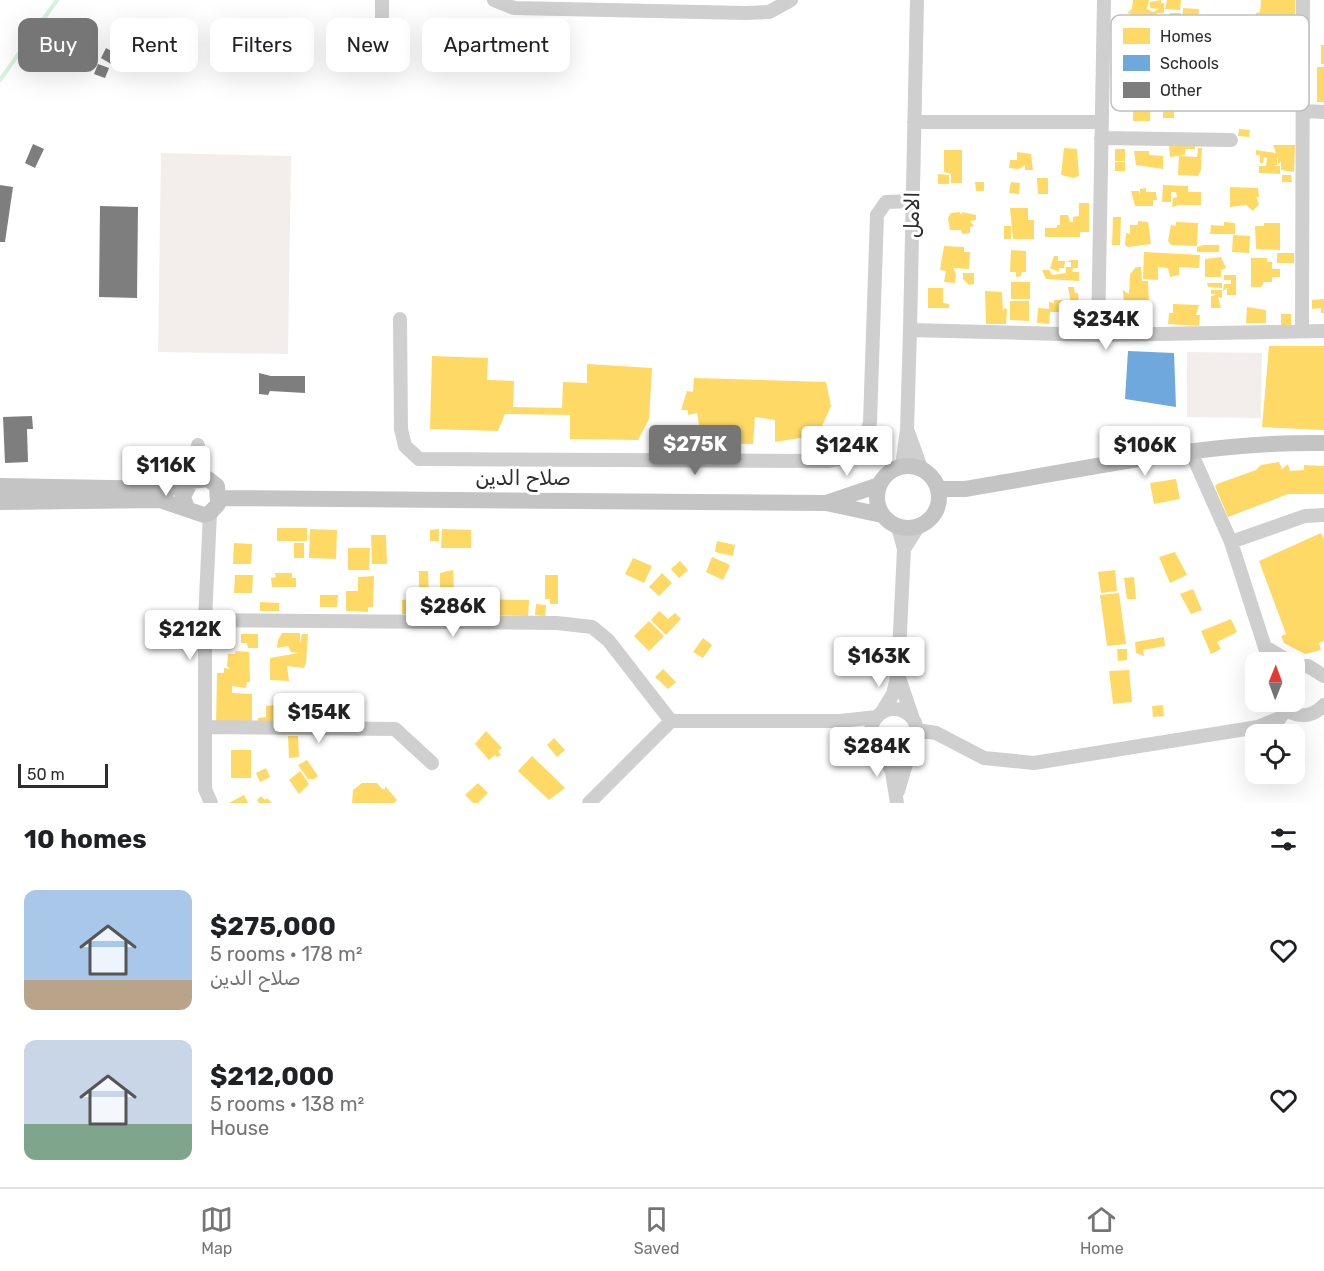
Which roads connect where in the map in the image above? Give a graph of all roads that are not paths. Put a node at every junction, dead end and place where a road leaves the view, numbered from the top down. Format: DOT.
graph roads {
  1 [pos="382,0"];
  2 [pos="494,0"];
  3 [pos="791,0"];
  4 [pos="917,0"];
  5 [pos="1104,0"];
  6 [pos="382,18"];
  7 [pos="1303,111"];
  8 [pos="1324,112"];
  9 [pos="914,122"];
  10 [pos="1102,122"];
  11 [pos="1101,138"];
  12 [pos="1231,140"];
  13 [pos="912,201"];
  14 [pos="400,319"];
  15 [pos="910,330"];
  16 [pos="1302,331"];
  17 [pos="1324,331"];
  18 [pos="1098,335"];
  19 [pos="907,430"];
  20 [pos="1324,443"];
  21 [pos="198,445"];
  22 [pos="1191,452"];
  23 [pos="902,466"];
  24 [pos="921,468"];
  25 [pos="193,482"];
  26 [pos="879,485"];
  27 [pos="0,486"];
  28 [pos="938,489"];
  29 [pos="965,489"];
  30 [pos="220,498"];
  31 [pos="0,502"];
  32 [pos="826,503"];
  33 [pos="938,507"];
  34 [pos="187,508"];
  35 [pos="210,513"];
  36 [pos="882,515"];
  37 [pos="1324,515"];
  38 [pos="898,527"];
  39 [pos="918,527"];
  40 [pos="1231,542"];
  41 [pos="904,549"];
  42 [pos="205,620"];
  43 [pos="1264,648"];
  44 [pos="1266,652"];
  45 [pos="1271,652"];
  46 [pos="1318,666"];
  47 [pos="898,673"];
  48 [pos="1324,676"];
  49 [pos="1324,705"];
  50 [pos="1281,712"];
  51 [pos="1296,712"];
  52 [pos="879,715"];
  53 [pos="671,721"];
  54 [pos="840,721"];
  55 [pos="915,725"];
  56 [pos="205,727"];
  57 [pos="873,740"];
  58 [pos="911,747"];
  59 [pos="882,751"];
  60 [pos="432,763"];
  61 [pos="897,800"];
  62 [pos="211,803"];
  63 [pos="589,803"];
  1 -- 6 [label="street"];
  2 -- 3 [label="street"];
  4 -- 9 [label="street, الامل"];
  5 -- 10 [label="street"];
  7 -- 8 [label="street"];
  7 -- 16 [label="street"];
  9 -- 10 [label="street"];
  9 -- 13 [label="street, الامل"];
  10 -- 11 [label="street"];
  11 -- 12 [label="street"];
  11 -- 18 [label="street"];
  13 -- 14 [label="street"];
  13 -- 15 [label="street, الامل"];
  15 -- 18 [label="street"];
  15 -- 19 [label="street, الامل"];
  16 -- 17 [label="street"];
  16 -- 18 [label="street"];
  19 -- 23 [label="street, الامل"];
  19 -- 24 [label="street, الامل"];
  20 -- 22 [label="main road"];
  21 -- 25 [label="street"];
  22 -- 29 [label="main road"];
  22 -- 40 [label="street"];
  23 -- 24 [label="main road"];
  23 -- 26 [label="main road"];
  24 -- 28 [label="main road"];
  25 -- 27 [label="main road"];
  25 -- 30 [label="main road"];
  25 -- 34 [label="main road"];
  26 -- 32 [label="main road, صلاح الدين"];
  26 -- 36 [label="main road"];
  28 -- 29 [label="main road"];
  28 -- 33 [label="main road"];
  29 -- 33 [label="main road"];
  30 -- 32 [label="main road, صلاح الدين"];
  30 -- 35 [label="main road"];
  31 -- 34 [label="main road"];
  32 -- 36 [label="main road, صلاح الدين"];
  33 -- 39 [label="main road"];
  34 -- 35 [label="main road"];
  35 -- 42 [label="street"];
  36 -- 38 [label="main road"];
  37 -- 40 [label="street"];
  38 -- 39 [label="main road"];
  38 -- 41 [label="street"];
  39 -- 41 [label="street"];
  40 -- 43 [label="street"];
  41 -- 47 [label="street"];
  42 -- 53 [label="street"];
  42 -- 56 [label="street"];
  43 -- 44 [label="street"];
  43 -- 45 [label="street"];
  46 -- 48 [label="street"];
  47 -- 52 [label="street"];
  47 -- 55 [label="street"];
  49 -- 51 [label="street"];
  50 -- 55 [label="street"];
  52 -- 54 [label="street"];
  52 -- 55 [label="street"];
  52 -- 57 [label="street"];
  53 -- 54 [label="street"];
  53 -- 63 [label="street"];
  54 -- 57 [label="street"];
  55 -- 58 [label="street"];
  56 -- 60 [label="street"];
  56 -- 62 [label="street"];
  57 -- 59 [label="street"];
  58 -- 59 [label="street"];
  58 -- 61 [label="street"];
  59 -- 61 [label="street"];
}
